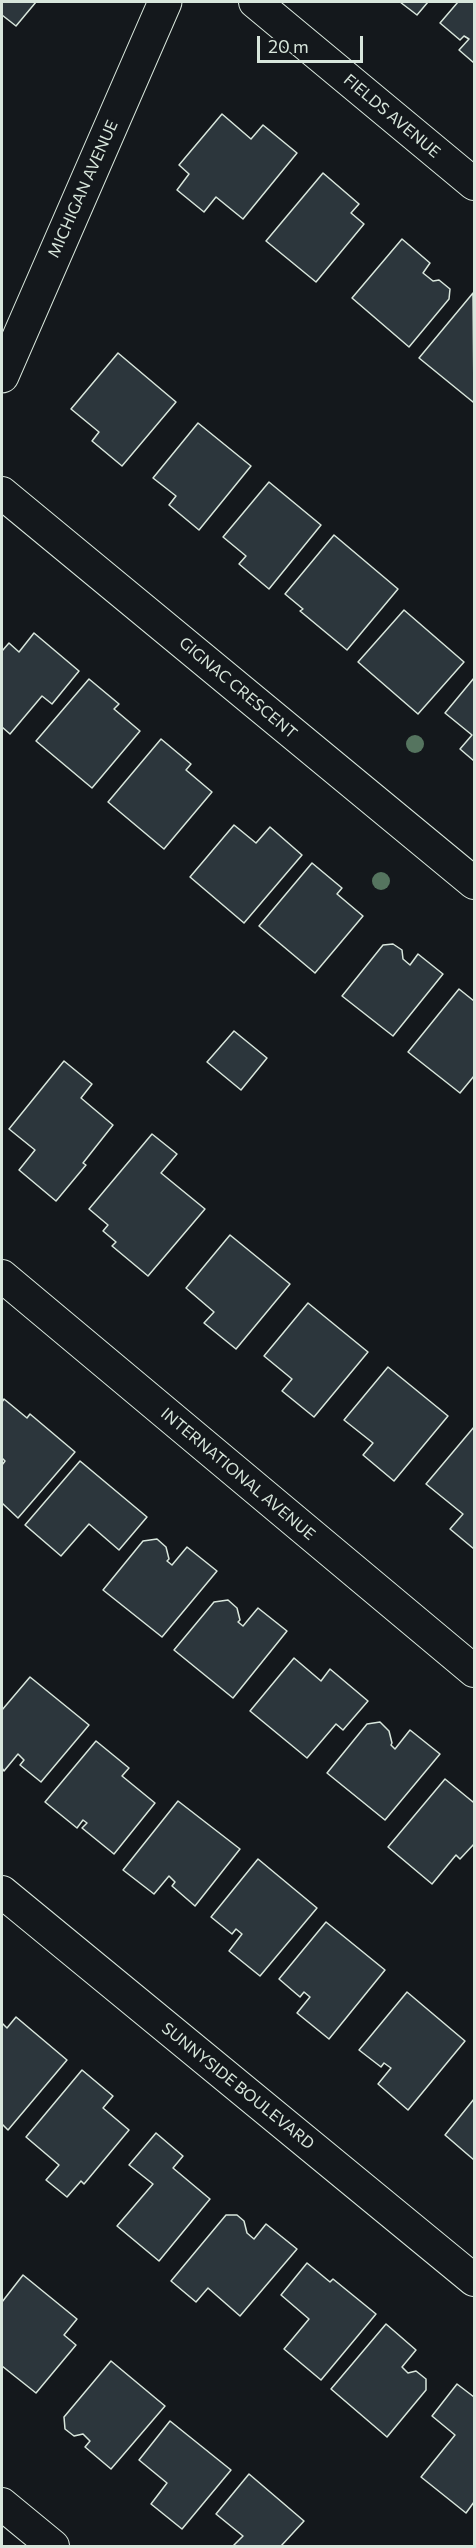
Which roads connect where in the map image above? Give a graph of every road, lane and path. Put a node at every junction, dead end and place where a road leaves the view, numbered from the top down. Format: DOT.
graph roads {
  1 [pos="165,2"];
  2 [pos="255,2"];
  3 [pos="474,184"];
  4 [pos="2,375"];
  5 [pos="2,493"];
  6 [pos="474,883"];
  7 [pos="2,1276"];
  8 [pos="474,1671"];
  9 [pos="2,1892"];
  10 [pos="474,2280"];
  11 [pos="2,2504"];
  12 [pos="53,2547"];
  1 -- 4 [label="street, MICHIGAN AVENUE"];
  2 -- 3 [label="street, FIELDS AVENUE"];
  5 -- 6 [label="street, GIGNAC CRESCENT"];
  7 -- 8 [label="street, INTERNATIONAL AVENUE"];
  9 -- 10 [label="street, SUNNYSIDE BOULEVARD"];
  11 -- 12 [label="street"];
}
